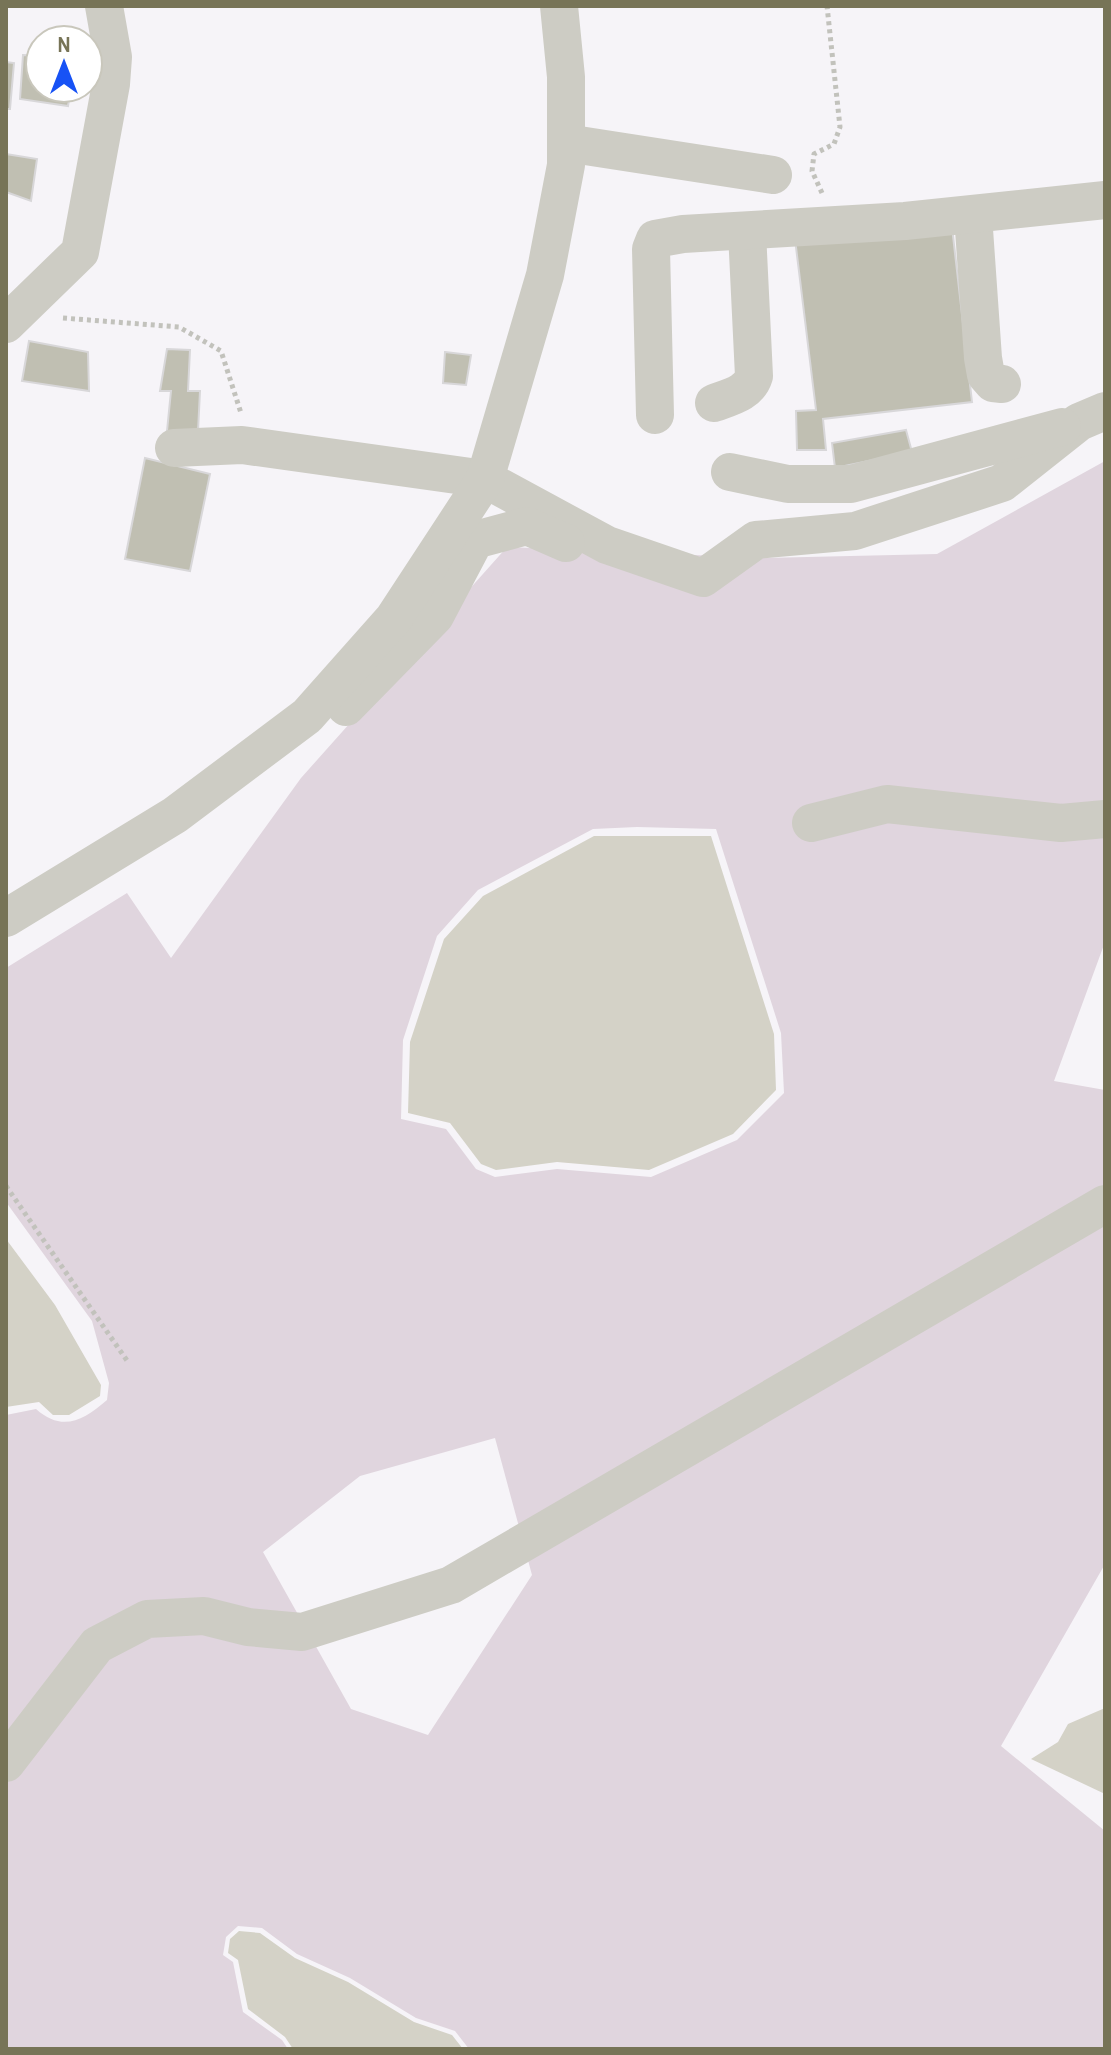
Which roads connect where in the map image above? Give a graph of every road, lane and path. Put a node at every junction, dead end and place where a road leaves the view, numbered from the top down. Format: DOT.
graph roads {
  1 [pos="104,6"];
  2 [pos="559,6"];
  3 [pos="827,6"];
  4 [pos="566,143"];
  5 [pos="773,175"];
  6 [pos="1105,200"];
  7 [pos="973,215"];
  8 [pos="832,227"];
  9 [pos="747,232"];
  10 [pos="11,319"];
  11 [pos="1002,384"];
  12 [pos="714,403"];
  13 [pos="655,415"];
  14 [pos="1092,416"];
  15 [pos="242,445"];
  16 [pos="174,448"];
  17 [pos="730,472"];
  18 [pos="485,479"];
  19 [pos="526,486"];
  20 [pos="499,533"];
  21 [pos="707,606"];
  22 [pos="1105,819"];
  23 [pos="811,823"];
  24 [pos="6,918"];
  25 [pos="6,945"];
  26 [pos="6,1186"];
  27 [pos="1105,1204"];
  28 [pos="128,1362"];
  29 [pos="6,1763"];
  1 -- 10 [label="street"];
  2 -- 4 [label="street"];
  3 -- 8 [label="path"];
  4 -- 5 [label="street"];
  4 -- 18 [label="street"];
  6 -- 7 [label="street"];
  7 -- 8 [label="street"];
  7 -- 11 [label="street"];
  8 -- 9 [label="street"];
  9 -- 12 [label="street"];
  9 -- 13 [label="street"];
  10 -- 15 [label="path"];
  14 -- 17 [label="street"];
  14 -- 19 [label="street"];
  15 -- 16 [label="street"];
  15 -- 18 [label="street"];
  18 -- 19 [label="street"];
  18 -- 24 [label="street"];
  19 -- 20 [label="street"];
  20 -- 21 [label="street"];
  20 -- 25 [label="street"];
  22 -- 23 [label="street"];
  26 -- 28 [label="path"];
  27 -- 29 [label="street"];
}
